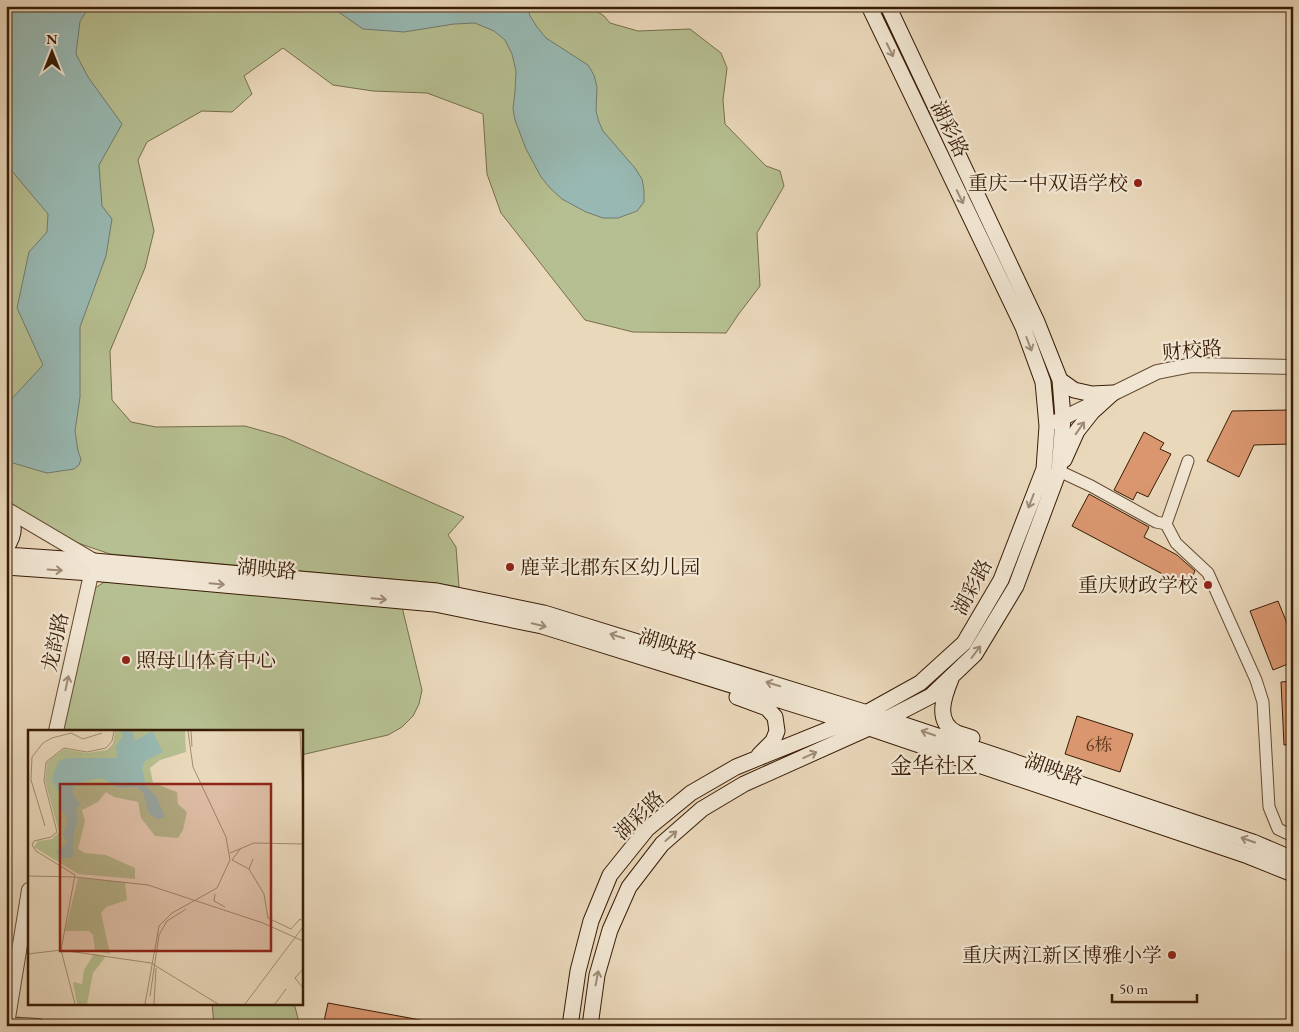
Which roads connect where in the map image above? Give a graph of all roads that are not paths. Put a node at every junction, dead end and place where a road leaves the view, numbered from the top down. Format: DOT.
graph roads {
  1 [pos="869,6"];
  2 [pos="888,6"];
  3 [pos="1293,367"];
  4 [pos="1060,380"];
  5 [pos="1113,393"];
  6 [pos="1063,418"];
  7 [pos="1048,426"];
  8 [pos="1188,461"];
  9 [pos="1059,471"];
  10 [pos="7,509"];
  11 [pos="1166,524"];
  12 [pos="6,548"];
  13 [pos="6,555"];
  14 [pos="6,567"];
  15 [pos="92,567"];
  16 [pos="952,676"];
  17 [pos="708,678"];
  18 [pos="866,713"];
  19 [pos="887,719"];
  20 [pos="847,722"];
  21 [pos="869,728"];
  22 [pos="56,730"];
  23 [pos="755,760"];
  24 [pos="1014,762"];
  25 [pos="1293,836"];
  26 [pos="1293,859"];
  27 [pos="1293,874"];
  28 [pos="28,896"];
  29 [pos="7,1024"];
  30 [pos="38,1026"];
  31 [pos="570,1026"];
  32 [pos="590,1026"];
  1 -- 7 [label="main road, 湖彩路, one-way"];
  2 -- 4 [label="main road, 湖彩路"];
  3 -- 5 [label="street, 财校路"];
  4 -- 5 [label="main road"];
  4 -- 6 [label="main road, 湖彩路"];
  5 -- 6 [label="street, 财校路"];
  9 -- 5 [label="main road, one-way"];
  6 -- 7 [label="street, 财校路"];
  6 -- 9 [label="main road, 湖彩路"];
  7 -- 18 [label="main road, 湖彩路, one-way"];
  8 -- 11 [label="street"];
  9 -- 11 [label="street"];
  16 -- 9 [label="main road, 湖彩路, one-way"];
  10 -- 12 [label="main road"];
  10 -- 15 [label="street"];
  11 -- 25 [label="street"];
  13 -- 15 [label="main road, 湖映路"];
  14 -- 15 [label="main road, 湖映路, one-way"];
  15 -- 17 [label="main road, 湖映路, one-way"];
  18 -- 15 [label="main road, 湖映路, one-way"];
  22 -- 15 [label="street, 龙韵路, one-way"];
  16 -- 19 [label="main road, 湖彩路"];
  16 -- 24 [label="main road"];
  17 -- 20 [label="main road, 湖映路"];
  17 -- 23 [label="main road"];
  18 -- 19 [label="main road, 湖映路"];
  18 -- 20 [label="main road, 湖彩路"];
  19 -- 21 [label="main road, 湖彩路"];
  24 -- 19 [label="main road, 湖映路, one-way"];
  20 -- 21 [label="main road, 湖映路"];
  20 -- 23 [label="main road, 湖彩路"];
  21 -- 27 [label="main road, 湖映路"];
  32 -- 21 [label="main road, 湖彩路, one-way"];
  23 -- 31 [label="main road, 湖彩路"];
  26 -- 24 [label="main road, 湖映路, one-way"];
  28 -- 29 [label="street"];
  29 -- 30 [label="street"];
}
